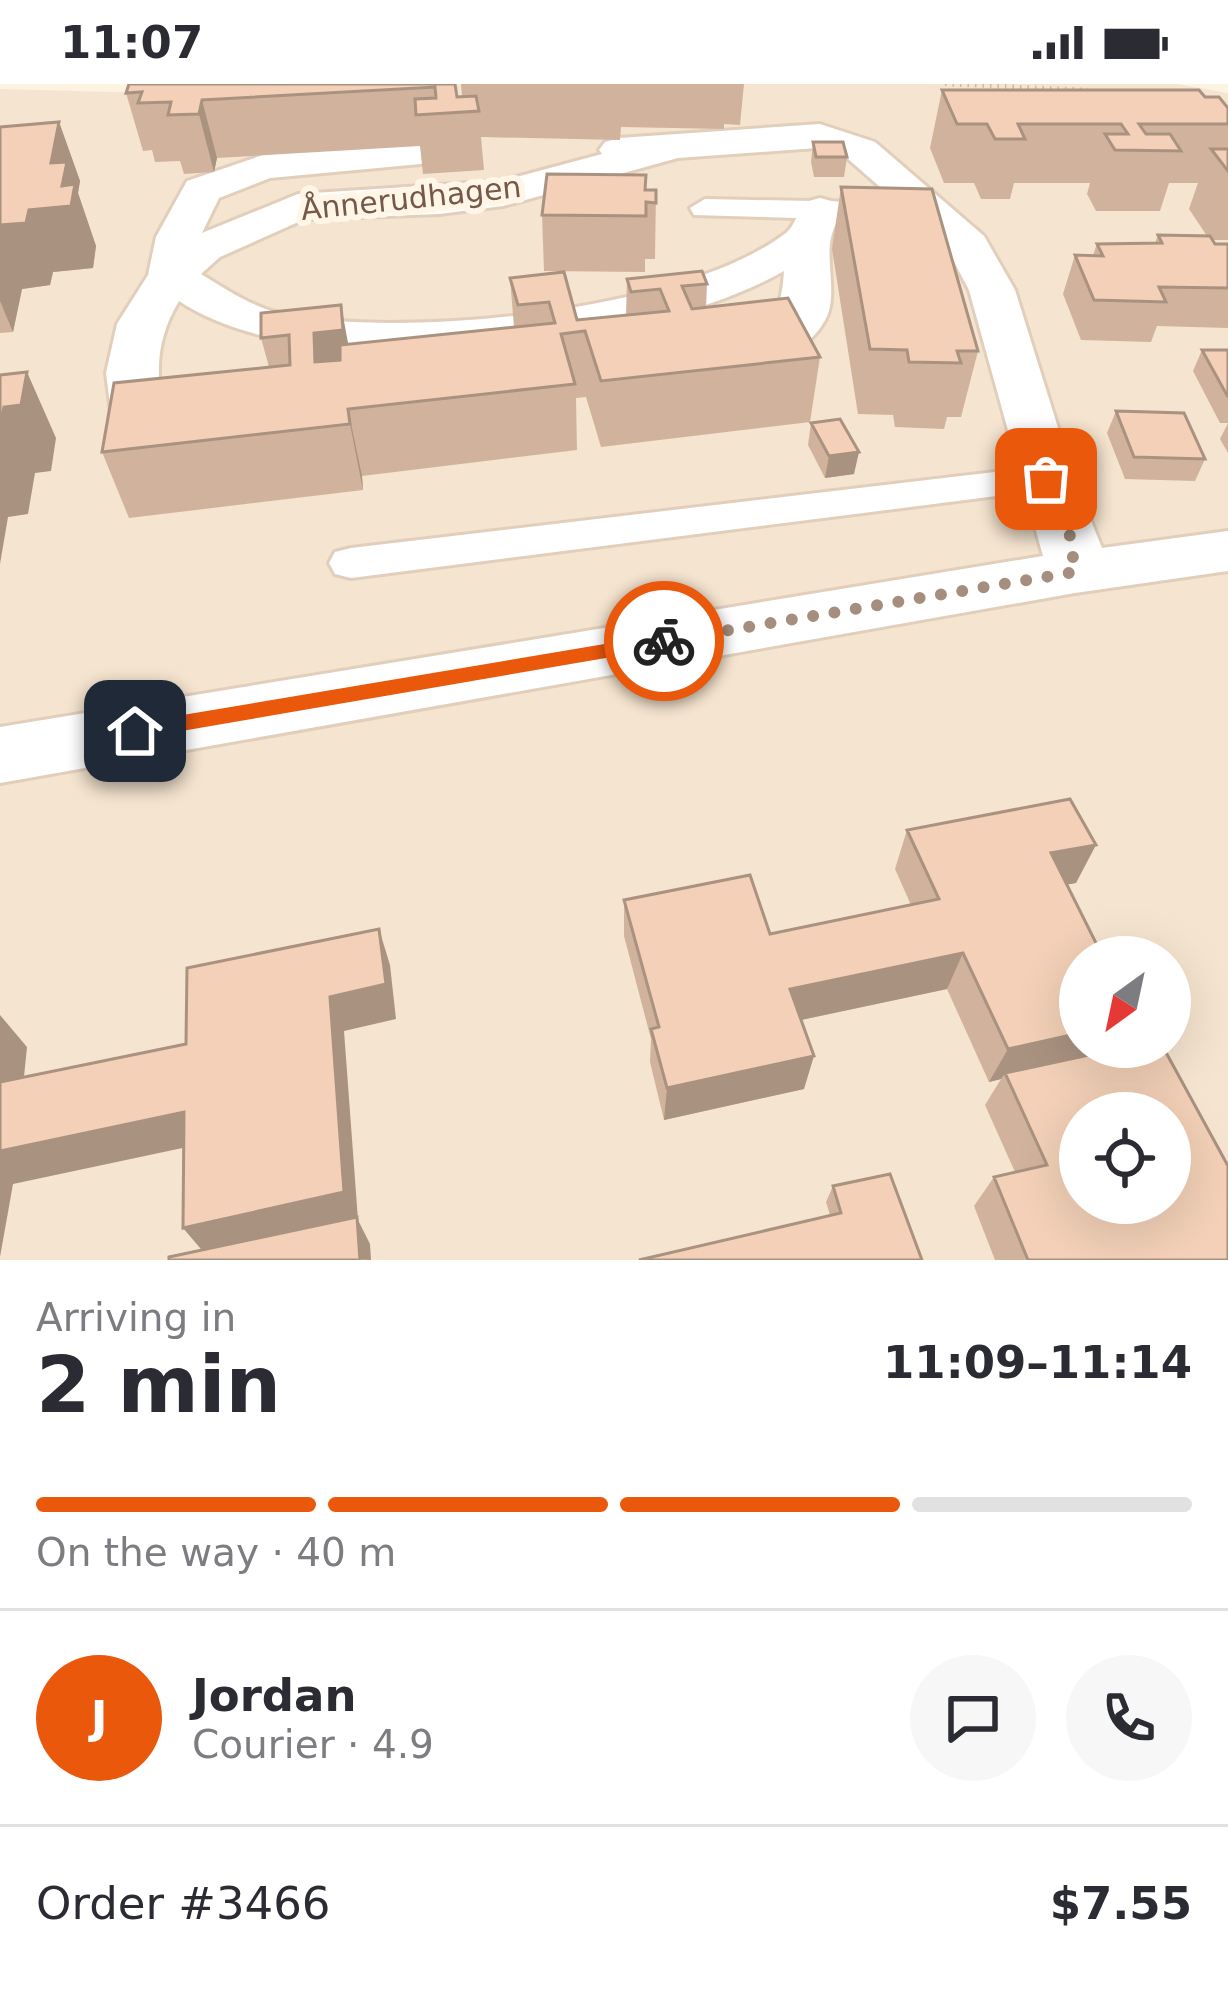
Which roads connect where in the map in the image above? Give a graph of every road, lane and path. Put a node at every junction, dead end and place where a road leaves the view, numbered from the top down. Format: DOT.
graph roads {
  1 [pos="945,84"];
  2 [pos="1087,90"];
  3 [pos="462,149"];
  4 [pos="529,149"];
  5 [pos="664,150"];
  6 [pos="705,208"];
  7 [pos="936,212"];
  8 [pos="815,224"];
  9 [pos="171,275"];
  10 [pos="685,365"];
  11 [pos="240,423"];
  12 [pos="1046,479"];
  13 [pos="1228,551"];
  14 [pos="351,563"];
  15 [pos="1075,572"];
  16 [pos="0,755"];
  1 -- 2 [label="path"];
  3 -- 9 [label="street, Ånnerudhagen"];
  4 -- 5 [label="street, Ånnerudhagen"];
  5 -- 7 [label="street, Ånnerudhagen"];
  5 -- 9 [label="street, Ånnerudhagen"];
  6 -- 8 [label="lane"];
  7 -- 8 [label="lane"];
  7 -- 12 [label="street, Ånnerudhagen"];
  8 -- 9 [label="street"];
  8 -- 10 [label="street"];
  9 -- 11 [label="street, Ånnerudhagen"];
  12 -- 14 [label="lane"];
  12 -- 15 [label="street, Ånnerudhagen"];
  13 -- 15 [label="street"];
  15 -- 16 [label="street"];
}
